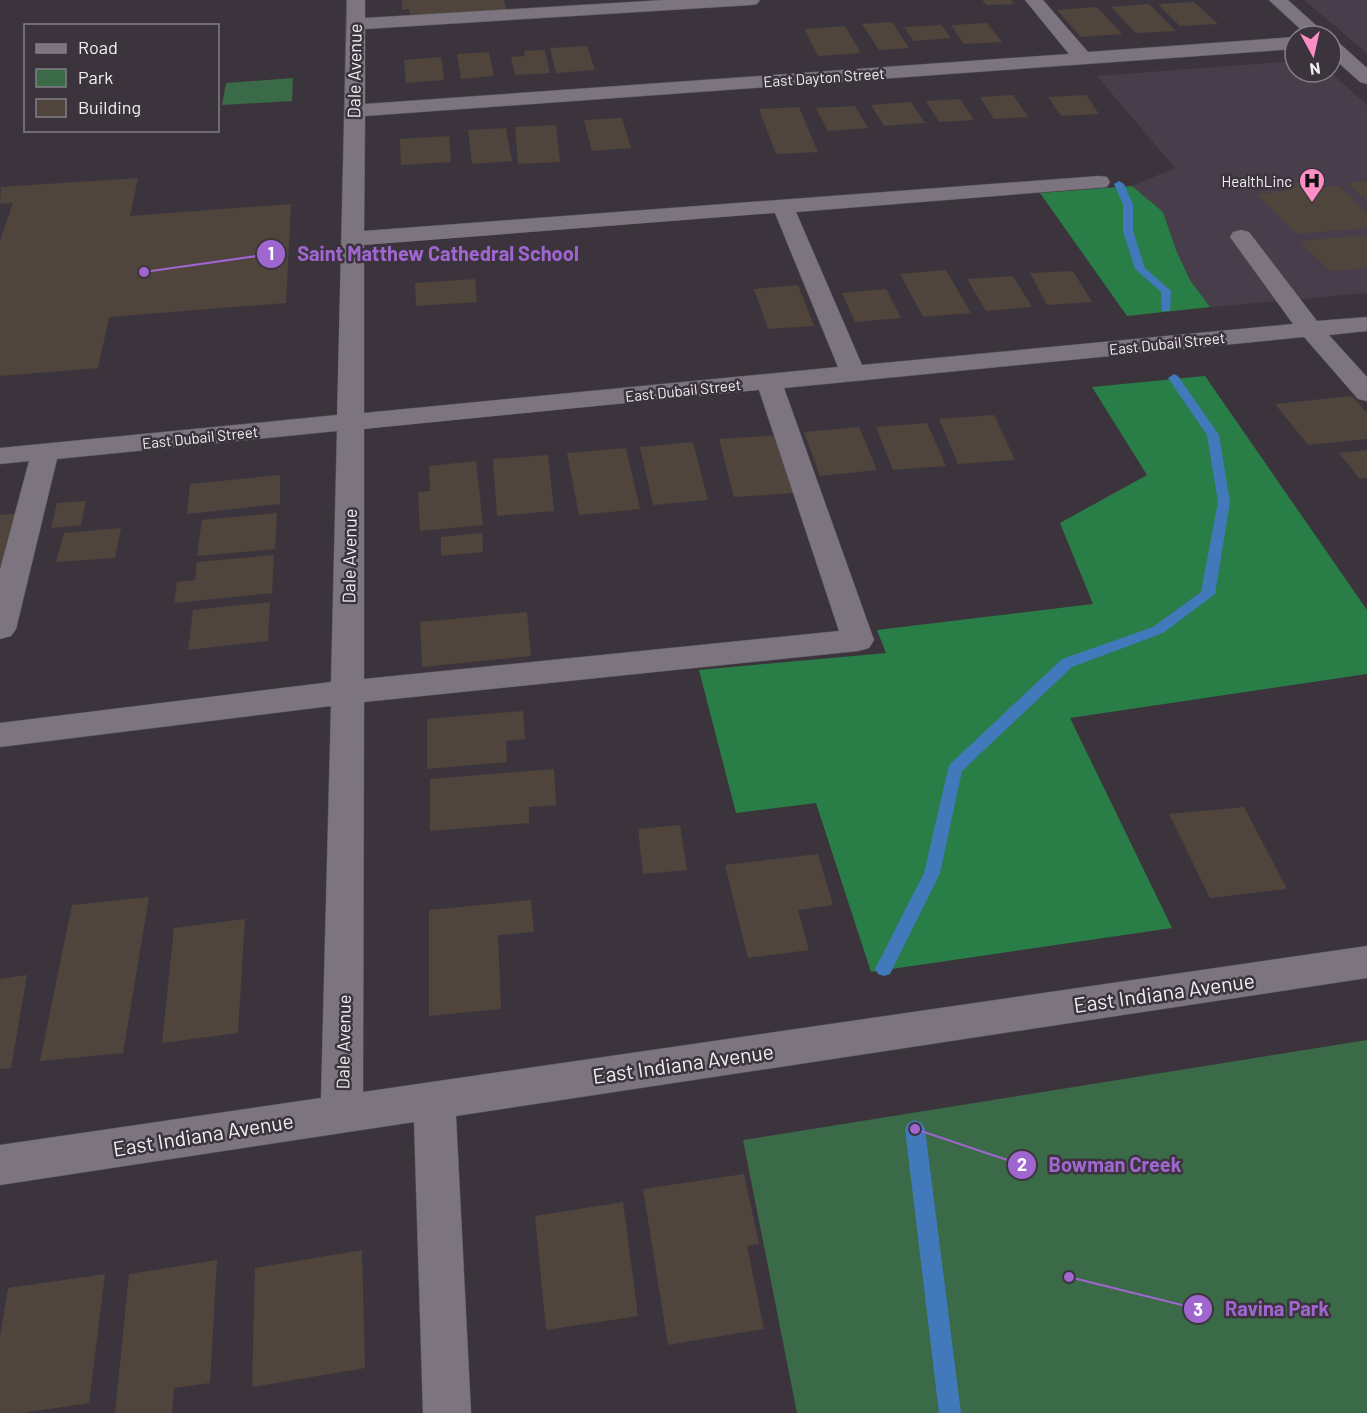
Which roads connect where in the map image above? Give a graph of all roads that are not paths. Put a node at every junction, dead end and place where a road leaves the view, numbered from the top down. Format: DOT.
graph roads {
  1 [pos="751,0"];
  2 [pos="1034,0"];
  3 [pos="1278,0"];
  4 [pos="355,12"];
  5 [pos="1306,24"];
  6 [pos="1283,44"];
  7 [pos="1343,57"];
  8 [pos="1083,58"];
  9 [pos="1367,78"];
  10 [pos="354,111"];
  11 [pos="1100,182"];
  12 [pos="783,207"];
  13 [pos="1240,237"];
  14 [pos="352,239"];
  15 [pos="1367,324"];
  16 [pos="1310,329"];
  17 [pos="853,374"];
  18 [pos="769,381"];
  19 [pos="1367,393"];
  20 [pos="351,422"];
  21 [pos="45,452"];
  22 [pos="0,456"];
  23 [pos="0,628"];
  24 [pos="347,692"];
  25 [pos="0,735"];
  26 [pos="1367,962"];
  27 [pos="434,1100"];
  28 [pos="342,1113"];
  29 [pos="0,1165"];
  30 [pos="447,1413"];
  1 -- 4 [label="street"];
  2 -- 8 [label="street"];
  3 -- 5 [label="street"];
  4 -- 10 [label="street, Dale Avenue"];
  6 -- 8 [label="street, East Dayton Street"];
  7 -- 9 [label="street"];
  8 -- 10 [label="street, East Dayton Street"];
  10 -- 14 [label="street, Dale Avenue"];
  11 -- 12 [label="street"];
  12 -- 14 [label="street"];
  12 -- 17 [label="street"];
  13 -- 16 [label="street"];
  14 -- 20 [label="street, Dale Avenue"];
  15 -- 16 [label="street, East Dubail Street"];
  16 -- 17 [label="street, East Dubail Street"];
  16 -- 19 [label="street"];
  17 -- 18 [label="street, East Dubail Street"];
  18 -- 20 [label="street, East Dubail Street"];
  18 -- 24 [label="street"];
  20 -- 21 [label="street, East Dubail Street"];
  20 -- 24 [label="street, Dale Avenue"];
  21 -- 22 [label="street, East Dubail Street"];
  21 -- 23 [label="street"];
  24 -- 25 [label="street"];
  24 -- 28 [label="street, Dale Avenue"];
  26 -- 27 [label="street, East Indiana Avenue"];
  27 -- 28 [label="street, East Indiana Avenue"];
  27 -- 30 [label="street"];
  28 -- 29 [label="street, East Indiana Avenue"];
}
